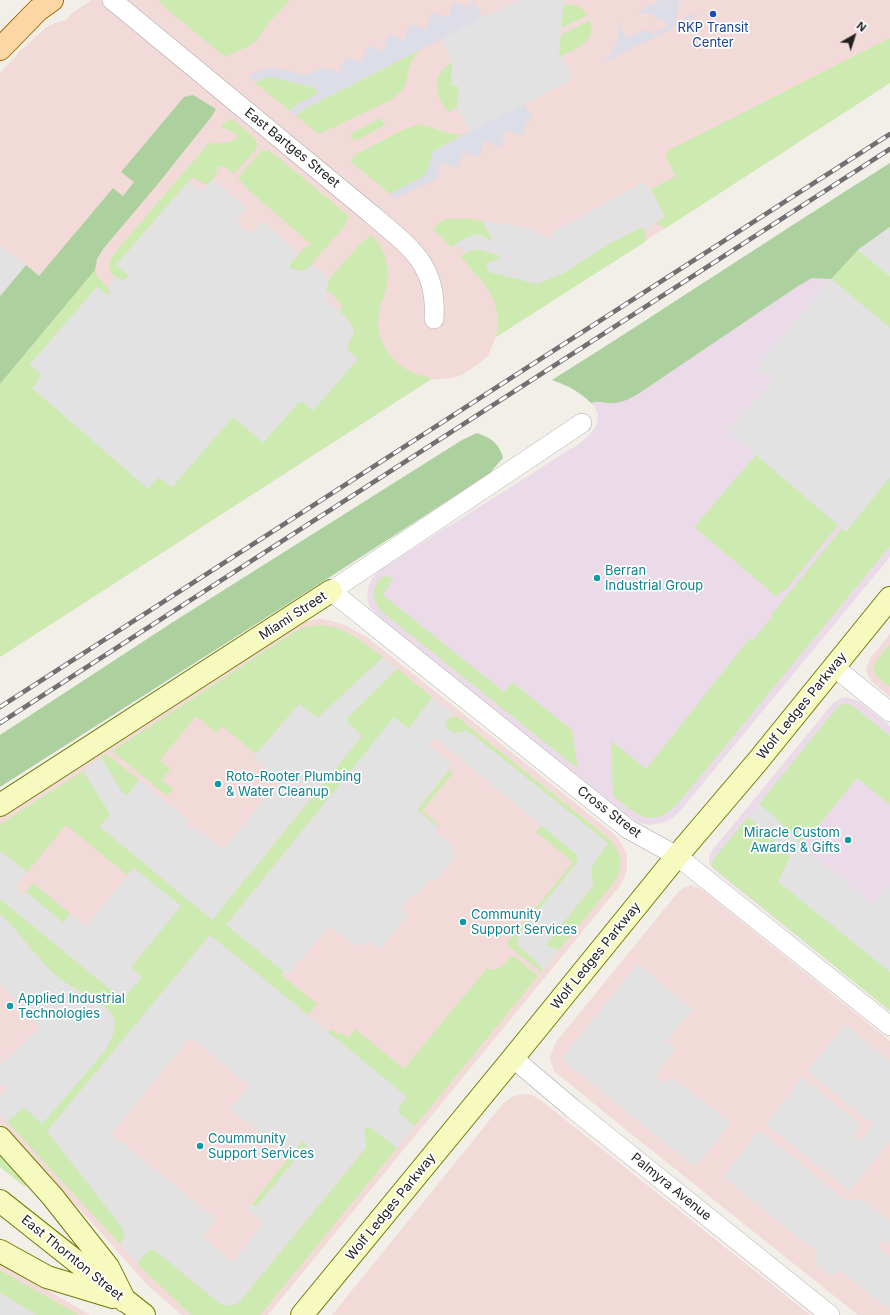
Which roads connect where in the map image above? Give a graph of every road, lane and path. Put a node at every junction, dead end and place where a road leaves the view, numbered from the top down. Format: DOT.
graph roads {
  1 [pos="52,0"];
  2 [pos="112,0"];
  3 [pos="0,49"];
  4 [pos="434,319"];
  5 [pos="582,423"];
  6 [pos="331,591"];
  7 [pos="890,598"];
  8 [pos="834,667"];
  9 [pos="890,712"];
  10 [pos="0,805"];
  11 [pos="677,856"];
  12 [pos="890,1026"];
  13 [pos="514,1058"];
  14 [pos="0,1138"];
  15 [pos="0,1200"];
  16 [pos="0,1251"];
  17 [pos="125,1300"];
  18 [pos="144,1315"];
  19 [pos="302,1315"];
  20 [pos="830,1315"];
  1 -- 3 [label="main road"];
  2 -- 4 [label="street, East Bartges Street"];
  5 -- 6 [label="street, Miami Street"];
  6 -- 10 [label="main road, Miami Street"];
  6 -- 11 [label="street, Cross Street"];
  7 -- 8 [label="main road, Wolf Ledges Parkway"];
  8 -- 9 [label="street"];
  8 -- 11 [label="main road, Wolf Ledges Parkway"];
  11 -- 12 [label="street, Cross Street"];
  11 -- 13 [label="main road, Wolf Ledges Parkway"];
  13 -- 19 [label="main road, Wolf Ledges Parkway"];
  13 -- 20 [label="street, Palmyra Avenue"];
  14 -- 17 [label="main road"];
  15 -- 17 [label="main road, East Thornton Street"];
  16 -- 17 [label="main road"];
  17 -- 18 [label="main road, East Thornton Street"];
}
